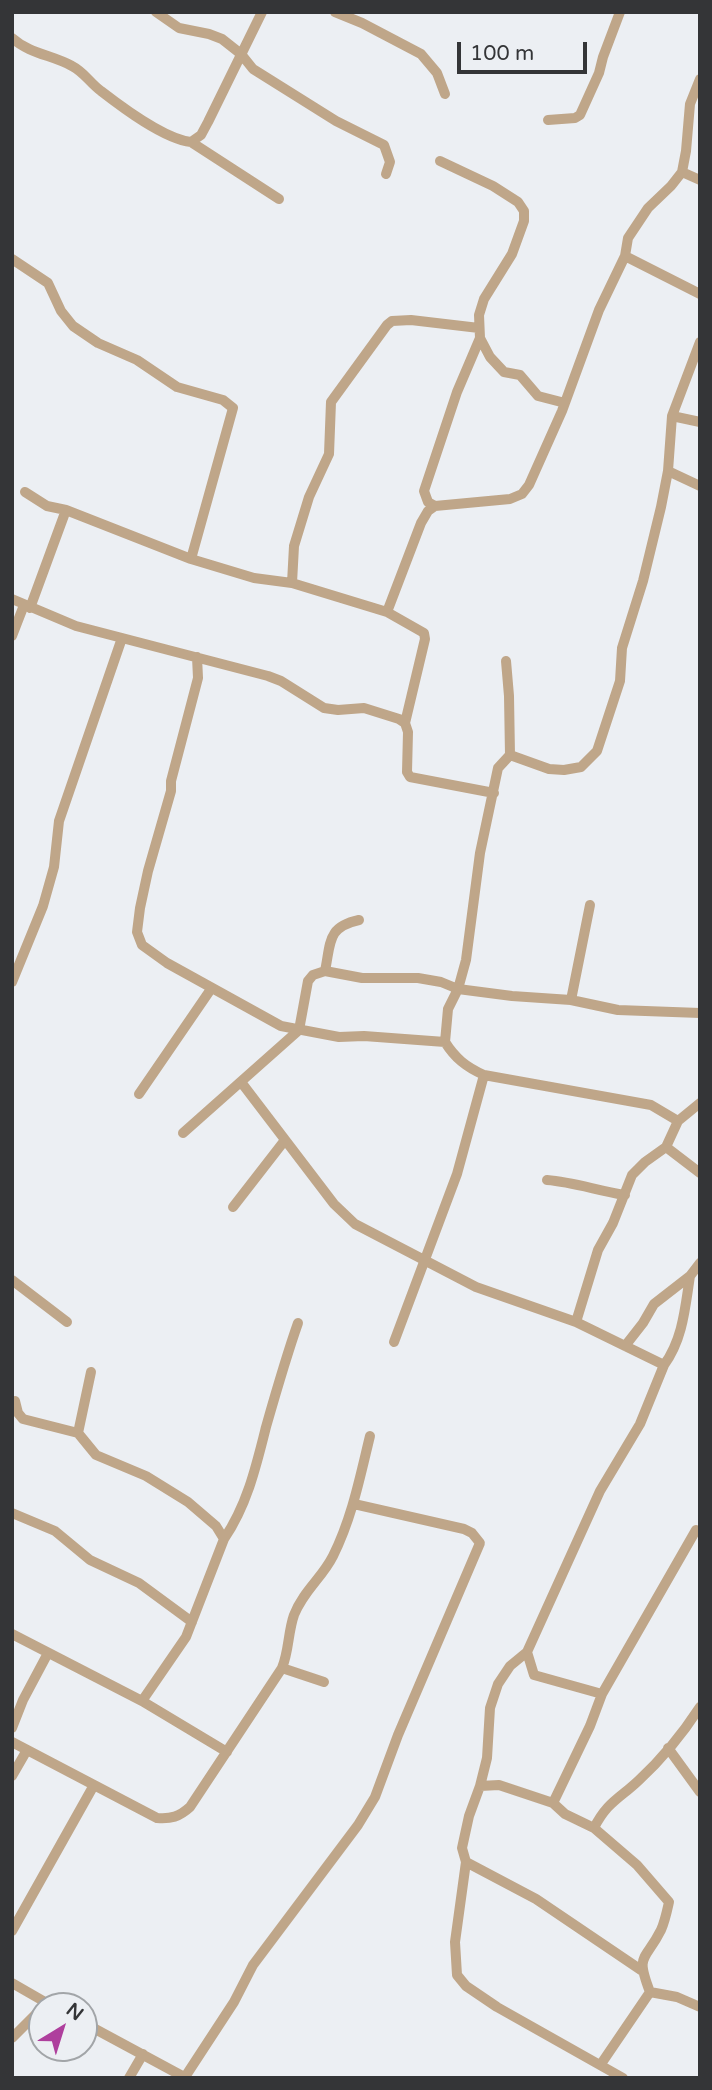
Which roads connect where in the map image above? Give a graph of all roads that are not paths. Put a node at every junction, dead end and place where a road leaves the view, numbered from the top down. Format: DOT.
graph roads {
  1 [pos="156,12"];
  2 [pos="262,12"];
  3 [pos="335,12"];
  4 [pos="621,12"];
  5 [pos="12,38"];
  6 [pos="241,54"];
  7 [pos="700,79"];
  8 [pos="445,94"];
  9 [pos="548,120"];
  10 [pos="191,142"];
  11 [pos="440,160"];
  12 [pos="682,172"];
  13 [pos="387,174"];
  14 [pos="700,180"];
  15 [pos="279,199"];
  16 [pos="625,256"];
  17 [pos="12,259"];
  18 [pos="700,294"];
  19 [pos="480,333"];
  20 [pos="700,342"];
  21 [pos="565,403"];
  22 [pos="673,416"];
  23 [pos="700,422"];
  24 [pos="668,471"];
  25 [pos="700,486"];
  26 [pos="25,492"];
  27 [pos="435,506"];
  28 [pos="66,510"];
  29 [pos="191,559"];
  30 [pos="292,583"];
  31 [pos="12,599"];
  32 [pos="27,606"];
  33 [pos="387,612"];
  34 [pos="12,636"];
  35 [pos="122,638"];
  36 [pos="197,657"];
  37 [pos="506,660"];
  38 [pos="405,723"];
  39 [pos="510,755"];
  40 [pos="494,793"];
  41 [pos="590,905"];
  42 [pos="359,920"];
  43 [pos="325,971"];
  44 [pos="12,982"];
  45 [pos="211,989"];
  46 [pos="458,989"];
  47 [pos="571,1000"];
  48 [pos="700,1013"];
  49 [pos="299,1030"];
  50 [pos="444,1042"];
  51 [pos="484,1075"];
  52 [pos="241,1082"];
  53 [pos="139,1094"];
  54 [pos="700,1103"];
  55 [pos="678,1121"];
  56 [pos="183,1133"];
  57 [pos="285,1140"];
  58 [pos="666,1147"];
  59 [pos="700,1173"];
  60 [pos="547,1180"];
  61 [pos="625,1195"];
  62 [pos="233,1207"];
  63 [pos="424,1260"];
  64 [pos="700,1264"];
  65 [pos="691,1276"];
  66 [pos="12,1280"];
  67 [pos="67,1322"];
  68 [pos="576,1322"];
  69 [pos="298,1323"];
  70 [pos="394,1342"];
  71 [pos="625,1346"];
  72 [pos="664,1366"];
  73 [pos="91,1372"];
  74 [pos="15,1401"];
  75 [pos="78,1433"];
  76 [pos="370,1436"];
  77 [pos="354,1504"];
  78 [pos="12,1513"];
  79 [pos="696,1530"];
  80 [pos="224,1539"];
  81 [pos="192,1622"];
  82 [pos="12,1634"];
  83 [pos="527,1652"];
  84 [pos="48,1653"];
  85 [pos="282,1668"];
  86 [pos="324,1682"];
  87 [pos="602,1694"];
  88 [pos="142,1701"];
  89 [pos="700,1707"];
  90 [pos="12,1728"];
  91 [pos="12,1742"];
  92 [pos="668,1748"];
  93 [pos="27,1750"];
  94 [pos="227,1752"];
  95 [pos="12,1776"];
  96 [pos="93,1785"];
  97 [pos="480,1786"];
  98 [pos="700,1792"];
  99 [pos="554,1804"];
  100 [pos="594,1828"];
  101 [pos="466,1862"];
  102 [pos="12,1931"];
  103 [pos="642,1970"];
  104 [pos="12,1983"];
  105 [pos="650,1993"];
  106 [pos="28,1994"];
  107 [pos="700,2007"];
  108 [pos="28,2023"];
  109 [pos="98,2030"];
  110 [pos="12,2038"];
  111 [pos="143,2054"];
  112 [pos="601,2064"];
  113 [pos="129,2078"];
  114 [pos="185,2078"];
  115 [pos="623,2078"];
  1 -- 6 [label="street"];
  2 -- 6 [label="street"];
  3 -- 8 [label="street"];
  4 -- 9 [label="street"];
  5 -- 10 [label="street"];
  6 -- 10 [label="street"];
  6 -- 13 [label="street"];
  7 -- 12 [label="street"];
  10 -- 15 [label="street"];
  11 -- 19 [label="street"];
  12 -- 14 [label="street"];
  12 -- 16 [label="street"];
  16 -- 18 [label="street"];
  16 -- 21 [label="street"];
  17 -- 29 [label="street"];
  19 -- 21 [label="street"];
  19 -- 27 [label="street"];
  19 -- 30 [label="street"];
  20 -- 22 [label="street"];
  21 -- 27 [label="street"];
  22 -- 23 [label="street"];
  22 -- 24 [label="street"];
  24 -- 25 [label="street"];
  24 -- 39 [label="street"];
  26 -- 28 [label="street"];
  27 -- 33 [label="street"];
  28 -- 29 [label="street"];
  28 -- 32 [label="street"];
  29 -- 30 [label="street"];
  30 -- 33 [label="street"];
  31 -- 32 [label="street"];
  32 -- 34 [label="street"];
  32 -- 35 [label="street"];
  33 -- 38 [label="street"];
  35 -- 36 [label="street"];
  35 -- 44 [label="street"];
  36 -- 38 [label="street"];
  36 -- 45 [label="street"];
  37 -- 39 [label="street"];
  38 -- 40 [label="street"];
  39 -- 40 [label="street"];
  40 -- 46 [label="street"];
  41 -- 47 [label="street"];
  42 -- 43 [label="street"];
  43 -- 46 [label="street"];
  43 -- 49 [label="street"];
  45 -- 49 [label="street"];
  45 -- 53 [label="street"];
  46 -- 47 [label="street"];
  46 -- 50 [label="street"];
  47 -- 48 [label="street"];
  49 -- 50 [label="street"];
  49 -- 52 [label="street"];
  50 -- 51 [label="street"];
  51 -- 55 [label="street"];
  51 -- 63 [label="street"];
  52 -- 56 [label="street"];
  52 -- 57 [label="street"];
  54 -- 55 [label="street"];
  55 -- 58 [label="street"];
  57 -- 62 [label="street"];
  57 -- 63 [label="street"];
  58 -- 59 [label="street"];
  58 -- 61 [label="street"];
  60 -- 61 [label="street"];
  61 -- 68 [label="street"];
  63 -- 68 [label="street"];
  63 -- 70 [label="street"];
  64 -- 65 [label="street"];
  65 -- 71 [label="street"];
  65 -- 72 [label="street"];
  66 -- 67 [label="street"];
  68 -- 71 [label="street"];
  69 -- 80 [label="street"];
  71 -- 72 [label="street"];
  72 -- 83 [label="street"];
  73 -- 75 [label="street"];
  74 -- 75 [label="street"];
  75 -- 80 [label="street"];
  76 -- 77 [label="street"];
  77 -- 85 [label="street"];
  77 -- 114 [label="street"];
  78 -- 81 [label="street"];
  79 -- 87 [label="street"];
  80 -- 81 [label="street"];
  81 -- 88 [label="street"];
  82 -- 84 [label="street"];
  83 -- 87 [label="street"];
  83 -- 97 [label="street"];
  84 -- 88 [label="street"];
  84 -- 90 [label="street"];
  85 -- 86 [label="street"];
  85 -- 94 [label="street"];
  87 -- 99 [label="street"];
  88 -- 94 [label="street"];
  89 -- 92 [label="street"];
  91 -- 93 [label="street"];
  92 -- 98 [label="street"];
  92 -- 100 [label="street"];
  93 -- 95 [label="street"];
  93 -- 96 [label="street"];
  94 -- 96 [label="street"];
  96 -- 102 [label="street"];
  97 -- 99 [label="street"];
  97 -- 101 [label="street"];
  99 -- 100 [label="street"];
  100 -- 103 [label="street"];
  101 -- 103 [label="street"];
  101 -- 112 [label="street"];
  103 -- 105 [label="street"];
  104 -- 106 [label="street"];
  105 -- 107 [label="street"];
  105 -- 112 [label="street"];
  108 -- 110 [label="street"];
  109 -- 111 [label="street"];
  111 -- 113 [label="street"];
  111 -- 114 [label="street"];
  112 -- 115 [label="street"];
}
